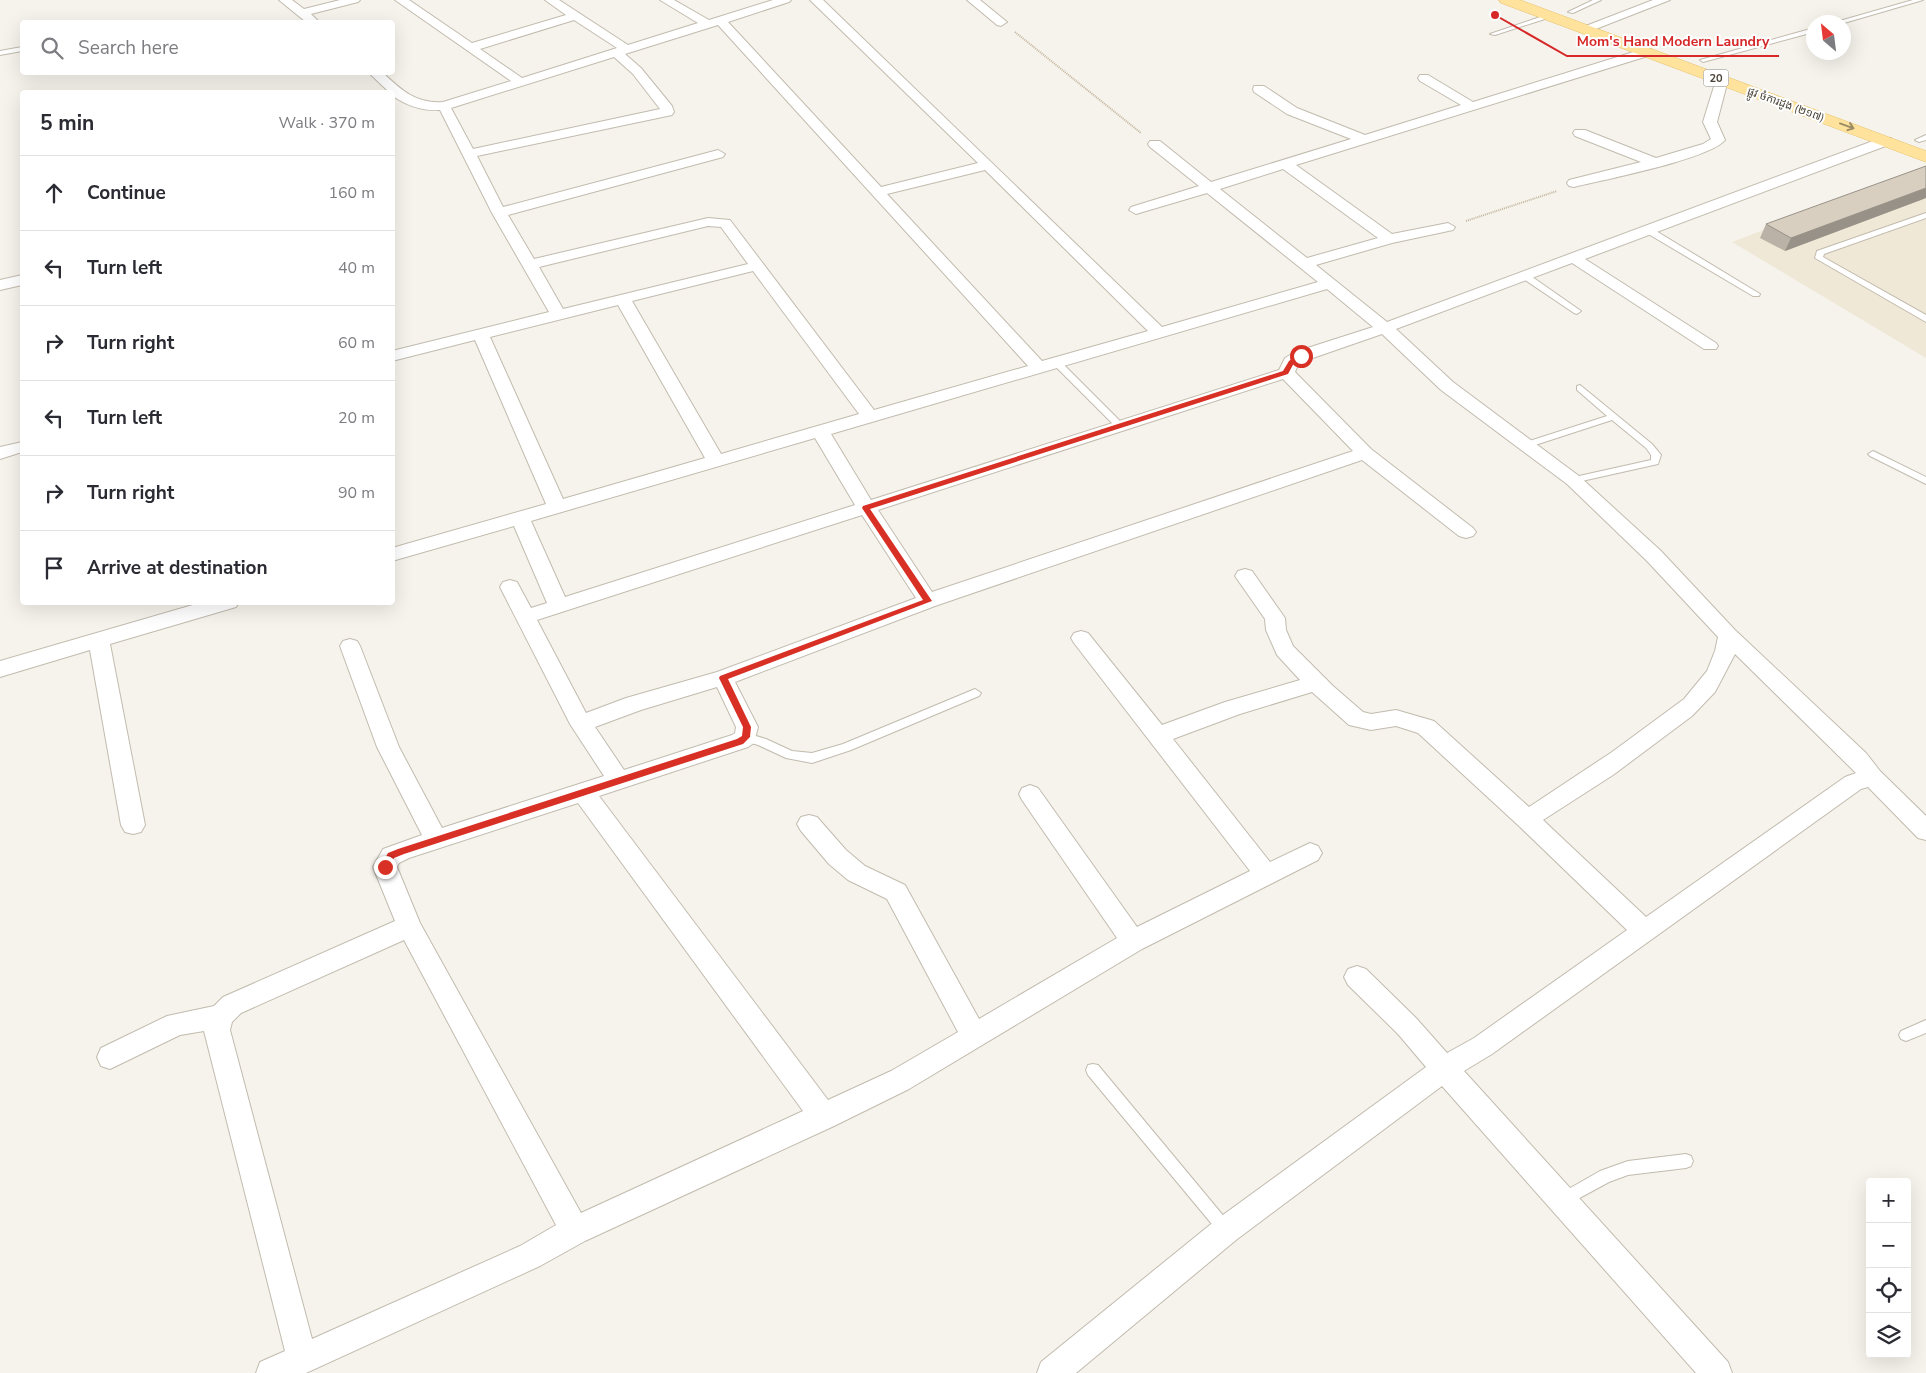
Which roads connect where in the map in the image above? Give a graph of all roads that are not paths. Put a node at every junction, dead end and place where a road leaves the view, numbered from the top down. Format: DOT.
graph roads {
  1 [pos="285,0"];
  2 [pos="354,0"];
  3 [pos="401,0"];
  4 [pos="551,0"];
  5 [pos="666,0"];
  6 [pos="782,0"];
  7 [pos="816,0"];
  8 [pos="973,0"];
  9 [pos="1506,0"];
  10 [pos="1538,0"];
  11 [pos="1598,0"];
  12 [pos="1664,0"];
  13 [pos="1920,0"];
  14 [pos="1571,12"];
  15 [pos="302,14"];
  16 [pos="576,16"];
  17 [pos="1549,16"];
  18 [pos="1851,19"];
  19 [pos="310,20"];
  20 [pos="712,21"];
  21 [pos="1001,22"];
  22 [pos="1601,23"];
  23 [pos="1584,29"];
  24 [pos="1806,32"];
  25 [pos="1493,34"];
  26 [pos="469,48"];
  27 [pos="20,50"];
  28 [pos="620,50"];
  29 [pos="1647,52"];
  30 [pos="0,53"];
  31 [pos="1702,60"];
  32 [pos="378,75"];
  33 [pos="1424,78"];
  34 [pos="1722,80"];
  35 [pos="518,82"];
  36 [pos="1259,89"];
  37 [pos="444,106"];
  38 [pos="1472,107"];
  39 [pos="1580,132"];
  40 [pos="1366,140"];
  41 [pos="1924,140"];
  42 [pos="1886,141"];
  43 [pos="1155,144"];
  44 [pos="468,154"];
  45 [pos="718,154"];
  46 [pos="1926,157"];
  47 [pos="1654,162"];
  48 [pos="988,165"];
  49 [pos="1286,165"];
  50 [pos="1574,183"];
  51 [pos="1212,188"];
  52 [pos="877,192"];
  53 [pos="1136,210"];
  54 [pos="499,213"];
  55 [pos="1926,215"];
  56 [pos="1448,227"];
  57 [pos="1648,230"];
  58 [pos="1389,239"];
  59 [pos="1574,258"];
  60 [pos="1304,264"];
  61 [pos="529,265"];
  62 [pos="757,266"];
  63 [pos="1525,276"];
  64 [pos="20,280"];
  65 [pos="1328,284"];
  66 [pos="0,285"];
  67 [pos="1756,294"];
  68 [pos="623,299"];
  69 [pos="1577,311"];
  70 [pos="559,315"];
  71 [pos="1926,319"];
  72 [pos="1385,328"];
  73 [pos="1158,333"];
  74 [pos="480,335"];
  75 [pos="1710,346"];
  76 [pos="395,355"];
  77 [pos="1057,363"];
  78 [pos="1039,368"];
  79 [pos="1286,373"];
  80 [pos="1580,388"];
  81 [pos="870,417"];
  82 [pos="1612,417"];
  83 [pos="1120,426"];
  84 [pos="820,431"];
  85 [pos="1526,445"];
  86 [pos="20,448"];
  87 [pos="0,453"];
  88 [pos="1365,453"];
  89 [pos="1874,454"];
  90 [pos="716,462"];
  91 [pos="1573,480"];
  92 [pos="1926,481"];
  93 [pos="557,508"];
  94 [pos="866,508"];
  95 [pos="520,518"];
  96 [pos="1466,532"];
  97 [pos="395,554"];
  98 [pos="1245,576"];
  99 [pos="510,587"];
  100 [pos="928,601"];
  101 [pos="210,605"];
  102 [pos="559,606"];
  103 [pos="172,611"];
  104 [pos="525,617"];
  105 [pos="1728,635"];
  106 [pos="1081,638"];
  107 [pos="99,640"];
  108 [pos="350,646"];
  109 [pos="0,669"];
  110 [pos="723,678"];
  111 [pos="1316,683"];
  112 [pos="975,693"];
  113 [pos="581,724"];
  114 [pos="1157,736"];
  115 [pos="746,737"];
  116 [pos="1872,777"];
  117 [pos="619,780"];
  118 [pos="582,792"];
  119 [pos="1030,794"];
  120 [pos="1527,819"];
  121 [pos="809,824"];
  122 [pos="133,825"];
  123 [pos="1926,831"];
  124 [pos="436,840"];
  125 [pos="1310,853"];
  126 [pos="1267,875"];
  127 [pos="409,926"];
  128 [pos="1644,931"];
  129 [pos="1133,941"];
  130 [pos="1357,977"];
  131 [pos="221,1016"];
  132 [pos="1926,1026"];
  133 [pos="1906,1035"];
  134 [pos="974,1036"];
  135 [pos="110,1057"];
  136 [pos="1445,1068"];
  137 [pos="1093,1070"];
  138 [pos="824,1117"];
  139 [pos="1686,1161"];
  140 [pos="1560,1201"];
  141 [pos="1226,1230"];
  142 [pos="575,1231"];
  143 [pos="302,1358"];
  144 [pos="271,1373"];
  145 [pos="1052,1373"];
  146 [pos="1717,1373"];
  1 -- 15 [label="street"];
  2 -- 15 [label="street"];
  3 -- 26 [label="street"];
  4 -- 16 [label="street"];
  5 -- 20 [label="street"];
  6 -- 20 [label="street"];
  7 -- 48 [label="street"];
  8 -- 21 [label="street"];
  9 -- 17 [label="main road, ផ្លូវ ចំការដូង (២១៧) / 20"];
  10 -- 14 [label="main road, ផ្លូវ ចំការដូង (២១៧) / 20"];
  11 -- 14 [label="lane"];
  12 -- 22 [label="street"];
  13 -- 18 [label="lane"];
  14 -- 22 [label="main road, ផ្លូវ ចំការដូង (២១៧) / 20"];
  15 -- 19 [label="street"];
  16 -- 26 [label="street"];
  16 -- 28 [label="street"];
  17 -- 23 [label="main road, ផ្លូវ ចំការដូង (២១៧) / 20"];
  17 -- 25 [label="lane"];
  20 -- 28 [label="street"];
  20 -- 52 [label="street"];
  22 -- 23 [label="street"];
  22 -- 31 [label="main road, ផ្លូវ ចំការដូង (២១៧) / 20"];
  23 -- 29 [label="main road, ផ្លូវ ចំការដូង (២១៧) / 20"];
  24 -- 31 [label="lane"];
  26 -- 35 [label="street"];
  27 -- 30 [label="lane"];
  28 -- 35 [label="street"];
  28 -- 44 [label="street"];
  29 -- 34 [label="main road, ផ្លូវ ចំការដូង (២១៧) / 20"];
  29 -- 38 [label="street"];
  31 -- 41 [label="main road, ផ្លូវ ចំការដូង (២១៧) / 20"];
  32 -- 37 [label="street"];
  33 -- 38 [label="street"];
  34 -- 42 [label="main road, ផ្លូវ ចំការដូង (២១៧) / 20, one-way"];
  34 -- 47 [label="street"];
  35 -- 37 [label="street"];
  36 -- 40 [label="street"];
  37 -- 44 [label="street"];
  38 -- 40 [label="street"];
  39 -- 47 [label="street"];
  40 -- 49 [label="street"];
  42 -- 46 [label="main road, ផ្លូវ ចំការដូង (២១៧) / 20"];
  42 -- 57 [label="street"];
  43 -- 51 [label="street"];
  44 -- 54 [label="street"];
  45 -- 54 [label="street"];
  47 -- 50 [label="street"];
  48 -- 52 [label="street"];
  48 -- 73 [label="street"];
  49 -- 51 [label="street"];
  49 -- 58 [label="street"];
  51 -- 53 [label="street"];
  51 -- 60 [label="street"];
  52 -- 78 [label="street"];
  54 -- 61 [label="street"];
  55 -- 71 [label="lane"];
  56 -- 58 [label="street"];
  57 -- 59 [label="street"];
  57 -- 67 [label="lane"];
  58 -- 60 [label="street"];
  59 -- 63 [label="street"];
  59 -- 75 [label="street"];
  60 -- 65 [label="street"];
  61 -- 62 [label="street"];
  61 -- 70 [label="street"];
  62 -- 68 [label="street"];
  62 -- 81 [label="street"];
  63 -- 69 [label="lane"];
  63 -- 72 [label="street"];
  64 -- 66 [label="street"];
  65 -- 72 [label="street"];
  65 -- 73 [label="street"];
  68 -- 70 [label="street"];
  68 -- 90 [label="street"];
  70 -- 74 [label="street"];
  72 -- 79 [label="street"];
  72 -- 85 [label="street"];
  73 -- 77 [label="street"];
  74 -- 76 [label="street"];
  74 -- 93 [label="street"];
  77 -- 78 [label="street"];
  77 -- 83 [label="lane"];
  78 -- 81 [label="street"];
  79 -- 83 [label="street"];
  79 -- 88 [label="street"];
  80 -- 82 [label="lane"];
  81 -- 84 [label="street"];
  82 -- 85 [label="lane"];
  82 -- 91 [label="lane"];
  83 -- 94 [label="street"];
  84 -- 90 [label="street"];
  84 -- 94 [label="street"];
  85 -- 91 [label="street"];
  86 -- 87 [label="street"];
  88 -- 96 [label="street"];
  88 -- 100 [label="street"];
  89 -- 92 [label="lane"];
  90 -- 93 [label="street"];
  91 -- 105 [label="street"];
  93 -- 95 [label="street"];
  94 -- 100 [label="street"];
  94 -- 102 [label="street"];
  95 -- 97 [label="street"];
  95 -- 102 [label="street"];
  98 -- 111 [label="street"];
  99 -- 104 [label="street"];
  100 -- 110 [label="street"];
  101 -- 103 [label="street"];
  102 -- 104 [label="street"];
  103 -- 107 [label="street"];
  104 -- 113 [label="street"];
  105 -- 116 [label="street"];
  105 -- 120 [label="street"];
  106 -- 114 [label="street"];
  107 -- 109 [label="street"];
  107 -- 122 [label="street"];
  108 -- 124 [label="street"];
  110 -- 113 [label="street"];
  110 -- 115 [label="street"];
  111 -- 114 [label="street"];
  111 -- 120 [label="street"];
  112 -- 115 [label="lane"];
  113 -- 117 [label="street"];
  114 -- 126 [label="street"];
  115 -- 117 [label="street"];
  116 -- 123 [label="street"];
  116 -- 128 [label="street"];
  117 -- 118 [label="street"];
  118 -- 124 [label="street"];
  118 -- 138 [label="street"];
  119 -- 129 [label="street"];
  120 -- 128 [label="street"];
  121 -- 134 [label="street"];
  124 -- 127 [label="street"];
  125 -- 126 [label="street"];
  126 -- 129 [label="street"];
  127 -- 131 [label="street"];
  127 -- 142 [label="street"];
  128 -- 136 [label="street"];
  129 -- 134 [label="street"];
  130 -- 136 [label="street"];
  131 -- 135 [label="street"];
  131 -- 143 [label="street"];
  132 -- 133 [label="lane"];
  134 -- 138 [label="street"];
  136 -- 140 [label="street"];
  136 -- 141 [label="street"];
  137 -- 141 [label="lane"];
  138 -- 142 [label="street"];
  139 -- 140 [label="lane"];
  140 -- 146 [label="street"];
  141 -- 145 [label="street"];
  142 -- 143 [label="street"];
  143 -- 144 [label="street"];
}
